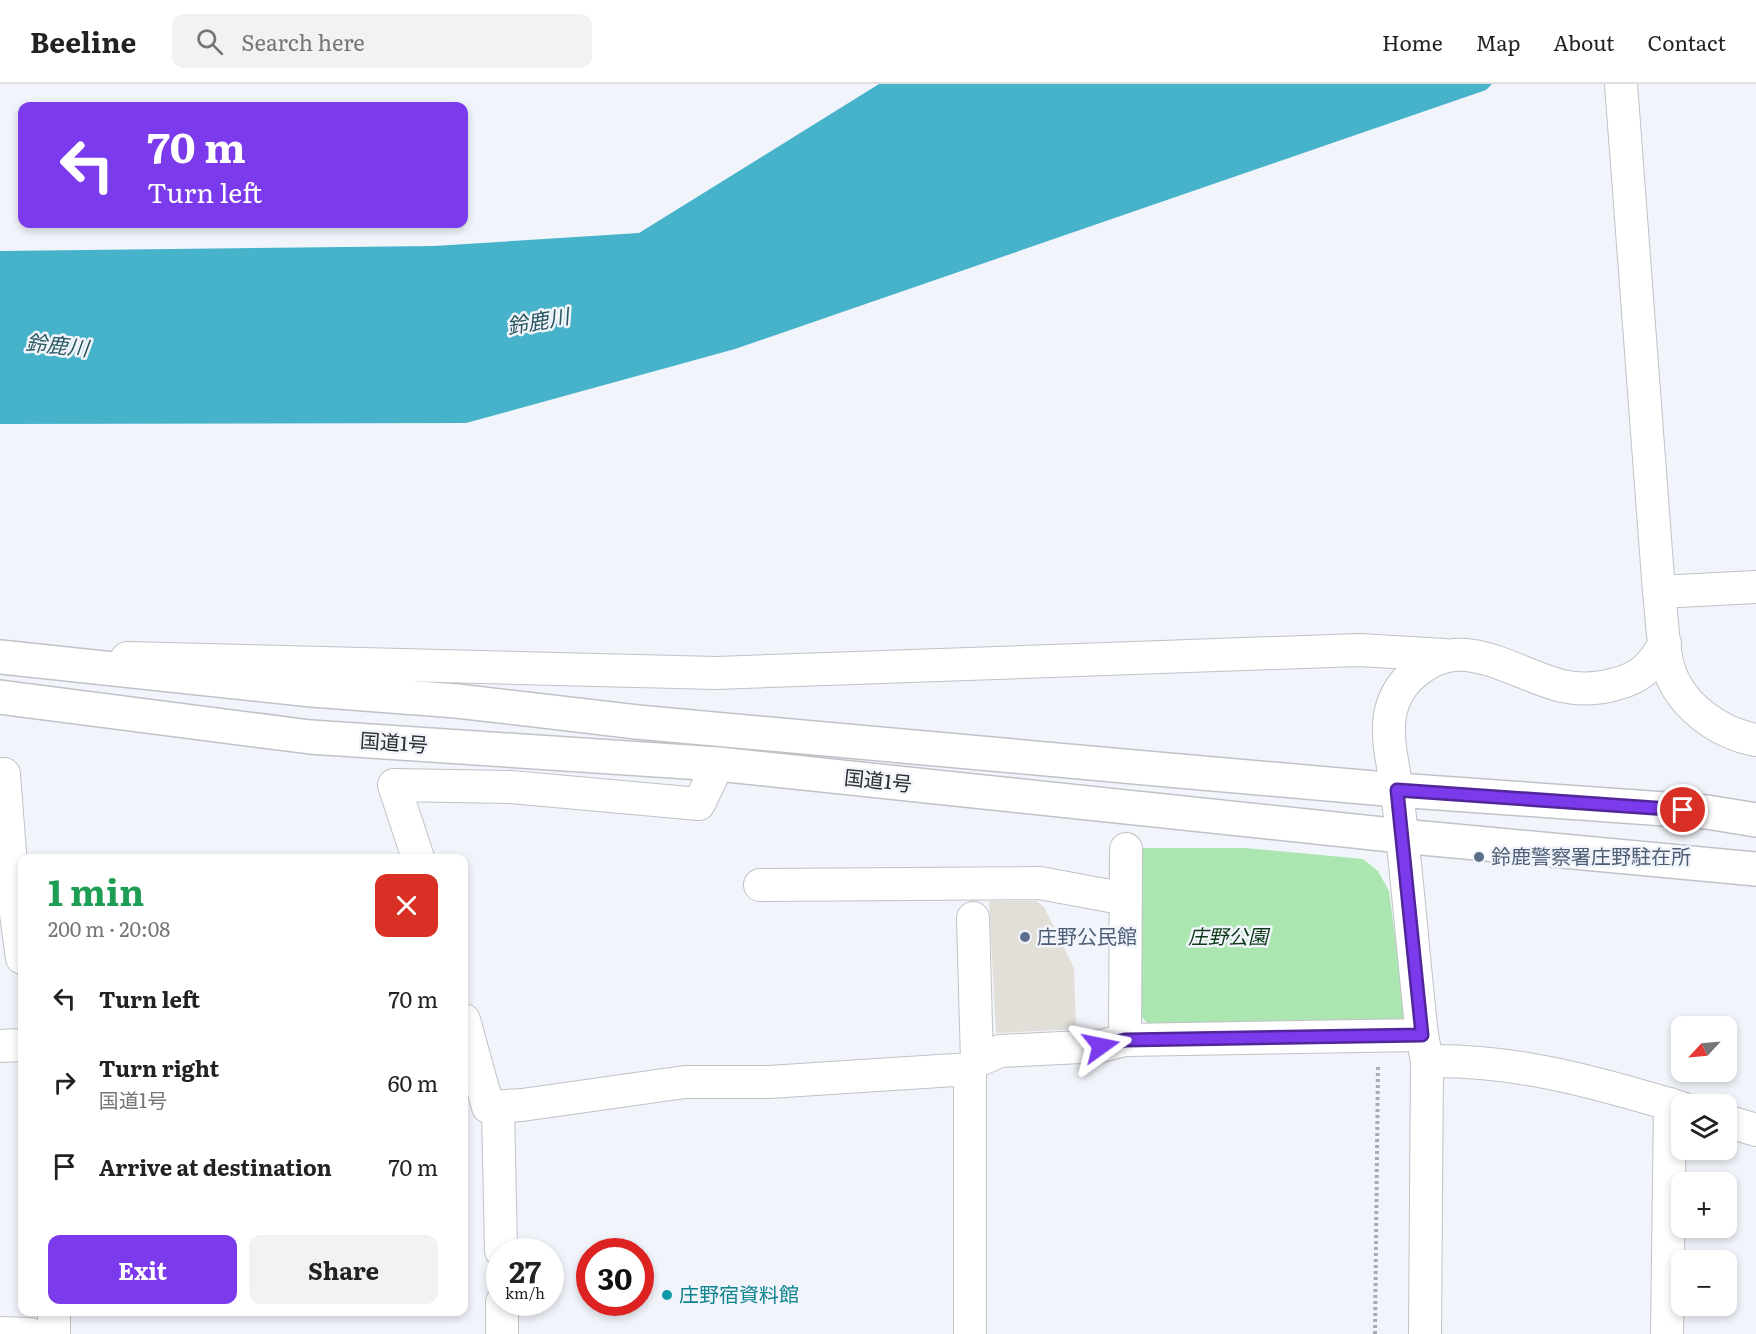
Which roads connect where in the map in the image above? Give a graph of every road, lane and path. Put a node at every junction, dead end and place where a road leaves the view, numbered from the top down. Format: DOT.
graph roads {
  1 [pos="1621,84"];
  2 [pos="1756,587"];
  3 [pos="1659,591"];
  4 [pos="1665,642"];
  5 [pos="1444,655"];
  6 [pos="0,657"];
  7 [pos="0,697"];
  8 [pos="1756,740"];
  9 [pos="718,764"];
  10 [pos="0,774"];
  11 [pos="1397,790"];
  12 [pos="1756,820"];
  13 [pos="1401,836"];
  14 [pos="1126,849"];
  15 [pos="417,854"];
  16 [pos="1756,869"];
  17 [pos="760,885"];
  18 [pos="7,892"];
  19 [pos="1126,899"];
  20 [pos="973,918"];
  21 [pos="18,940"];
  22 [pos="1379,1036"];
  23 [pos="468,1038"];
  24 [pos="1125,1040"];
  25 [pos="18,1045"];
  26 [pos="0,1046"];
  27 [pos="1425,1048"];
  28 [pos="974,1065"];
  29 [pos="1671,1104"];
  30 [pos="483,1107"];
  31 [pos="1737,1124"];
  32 [pos="1756,1130"];
  33 [pos="1674,1160"];
  34 [pos="499,1238"];
  35 [pos="54,1316"];
  36 [pos="502,1316"];
  37 [pos="0,1333"];
  38 [pos="30,1334"];
  39 [pos="54,1334"];
  40 [pos="502,1334"];
  41 [pos="970,1334"];
  42 [pos="1375,1334"];
  43 [pos="1425,1334"];
  44 [pos="1667,1334"];
  1 -- 3 [label="street"];
  2 -- 3 [label="street"];
  3 -- 4 [label="street"];
  4 -- 5 [label="street"];
  4 -- 8 [label="street"];
  5 -- 6 [label="street"];
  5 -- 11 [label="street"];
  6 -- 11 [label="highway, 国道1号"];
  7 -- 9 [label="highway, 国道1号"];
  9 -- 13 [label="highway, 国道1号"];
  9 -- 15 [label="street"];
  10 -- 18 [label="street"];
  11 -- 12 [label="highway, 国道1号"];
  11 -- 13 [label="street"];
  13 -- 16 [label="highway, 国道1号"];
  13 -- 27 [label="street"];
  14 -- 19 [label="street"];
  17 -- 19 [label="street"];
  18 -- 21 [label="street"];
  19 -- 24 [label="street"];
  20 -- 28 [label="street"];
  22 -- 24 [label="street"];
  22 -- 27 [label="street"];
  22 -- 42 [label="path"];
  23 -- 30 [label="street"];
  24 -- 28 [label="street"];
  25 -- 26 [label="street"];
  27 -- 29 [label="street"];
  27 -- 43 [label="street"];
  28 -- 30 [label="street"];
  28 -- 41 [label="street"];
  30 -- 34 [label="street"];
  31 -- 32 [label="street"];
  33 -- 44 [label="street"];
  35 -- 39 [label="street"];
  36 -- 40 [label="street"];
  37 -- 38 [label="street"];
}
